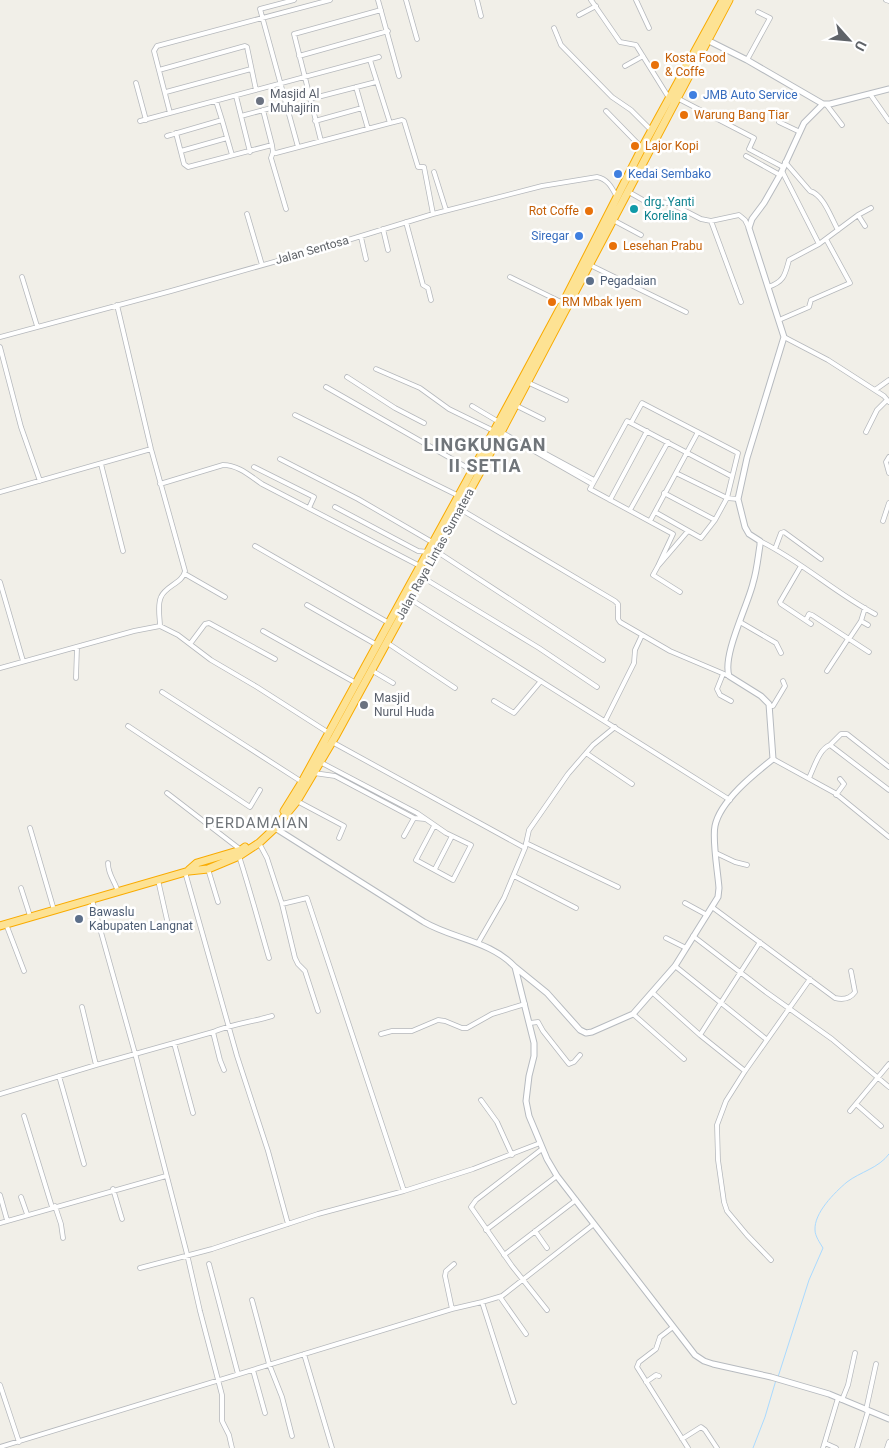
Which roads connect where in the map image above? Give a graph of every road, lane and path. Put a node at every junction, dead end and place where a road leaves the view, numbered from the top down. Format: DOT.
graph roads {
  1 [pos="294,0"];
  2 [pos="330,0"];
  3 [pos="378,0"];
  4 [pos="406,0"];
  5 [pos="477,0"];
  6 [pos="592,0"];
  7 [pos="636,0"];
  8 [pos="722,0"];
  9 [pos="729,0"];
  10 [pos="596,6"];
  11 [pos="381,10"];
  12 [pos="758,12"];
  13 [pos="579,14"];
  14 [pos="481,16"];
  15 [pos="262,17"];
  16 [pos="554,28"];
  17 [pos="650,28"];
  18 [pos="388,31"];
  19 [pos="705,38"];
  20 [pos="417,39"];
  21 [pos="299,56"];
  22 [pos="643,56"];
  23 [pos="379,57"];
  24 [pos="370,60"];
  25 [pos="747,60"];
  26 [pos="625,66"];
  27 [pos="252,69"];
  28 [pos="159,70"];
  29 [pos="399,76"];
  30 [pos="304,77"];
  31 [pos="376,82"];
  32 [pos="136,83"];
  33 [pos="281,84"];
  34 [pos="356,87"];
  35 [pos="889,89"];
  36 [pos="256,90"];
  37 [pos="166,92"];
  38 [pos="870,94"];
  39 [pos="236,96"];
  40 [pos="673,97"];
  41 [pos="310,99"];
  42 [pos="216,101"];
  43 [pos="286,104"];
  44 [pos="824,104"];
  45 [pos="362,108"];
  46 [pos="263,110"];
  47 [pos="606,111"];
  48 [pos="170,113"];
  49 [pos="241,116"];
  50 [pos="146,120"];
  51 [pos="222,120"];
  52 [pos="315,121"];
  53 [pos="889,121"];
  54 [pos="140,122"];
  55 [pos="779,122"];
  56 [pos="390,123"];
  57 [pos="842,125"];
  58 [pos="368,129"];
  59 [pos="652,131"];
  60 [pos="800,132"];
  61 [pos="176,133"];
  62 [pos="167,136"];
  63 [pos="227,138"];
  64 [pos="321,141"];
  65 [pos="272,145"];
  66 [pos="298,147"];
  67 [pos="642,148"];
  68 [pos="181,151"];
  69 [pos="250,152"];
  70 [pos="273,152"];
  71 [pos="232,155"];
  72 [pos="746,156"];
  73 [pos="782,169"];
  74 [pos="434,172"];
  75 [pos="627,192"];
  76 [pos="619,200"];
  77 [pos="871,208"];
  78 [pos="286,209"];
  79 [pos="446,210"];
  80 [pos="247,214"];
  81 [pos="433,214"];
  82 [pos="858,215"];
  83 [pos="612,220"];
  84 [pos="711,220"];
  85 [pos="406,222"];
  86 [pos="865,226"];
  87 [pos="749,228"];
  88 [pos="383,229"];
  89 [pos="838,230"];
  90 [pos="641,235"];
  91 [pos="361,236"];
  92 [pos="826,239"];
  93 [pos="819,244"];
  94 [pos="388,250"];
  95 [pos="366,259"];
  96 [pos="262,264"];
  97 [pos="590,265"];
  98 [pos="22,277"];
  99 [pos="510,277"];
  100 [pos="768,287"];
  101 [pos="431,300"];
  102 [pos="741,302"];
  103 [pos="563,303"];
  104 [pos="117,305"];
  105 [pos="686,312"];
  106 [pos="780,320"];
  107 [pos="37,326"];
  108 [pos="0,337"];
  109 [pos="784,337"];
  110 [pos="0,347"];
  111 [pos="376,369"];
  112 [pos="347,377"];
  113 [pos="889,380"];
  114 [pos="528,382"];
  115 [pos="326,386"];
  116 [pos="875,390"];
  117 [pos="889,393"];
  118 [pos="887,399"];
  119 [pos="566,400"];
  120 [pos="515,405"];
  121 [pos="472,406"];
  122 [pos="295,415"];
  123 [pos="543,419"];
  124 [pos="499,422"];
  125 [pos="424,423"];
  126 [pos="631,423"];
  127 [pos="498,432"];
  128 [pos="647,432"];
  129 [pos="698,432"];
  130 [pos="866,432"];
  131 [pos="668,442"];
  132 [pos="151,449"];
  133 [pos="687,452"];
  134 [pos="889,456"];
  135 [pos="280,459"];
  136 [pos="101,464"];
  137 [pos="254,467"];
  138 [pos="473,471"];
  139 [pos="676,473"];
  140 [pos="889,473"];
  141 [pos="731,476"];
  142 [pos="40,481"];
  143 [pos="593,482"];
  144 [pos="160,484"];
  145 [pos="0,492"];
  146 [pos="664,493"];
  147 [pos="459,496"];
  148 [pos="727,498"];
  149 [pos="738,499"];
  150 [pos="610,500"];
  151 [pos="889,502"];
  152 [pos="335,507"];
  153 [pos="310,508"];
  154 [pos="459,509"];
  155 [pos="630,510"];
  156 [pos="654,512"];
  157 [pos="715,520"];
  158 [pos="650,521"];
  159 [pos="883,521"];
  160 [pos="688,531"];
  161 [pos="760,541"];
  162 [pos="432,542"];
  163 [pos="256,546"];
  164 [pos="775,549"];
  165 [pos="123,551"];
  166 [pos="432,552"];
  167 [pos="821,559"];
  168 [pos="658,566"];
  169 [pos="801,566"];
  170 [pos="420,567"];
  171 [pos="185,574"];
  172 [pos="422,577"];
  173 [pos="0,582"];
  174 [pos="680,592"];
  175 [pos="225,597"];
  176 [pos="408,597"];
  177 [pos="307,605"];
  178 [pos="866,608"];
  179 [pos="875,614"];
  180 [pos="806,620"];
  181 [pos="861,621"];
  182 [pos="740,622"];
  183 [pos="389,623"];
  184 [pos="811,624"];
  185 [pos="868,625"];
  186 [pos="160,626"];
  187 [pos="264,631"];
  188 [pos="642,636"];
  189 [pos="849,639"];
  190 [pos="386,642"];
  191 [pos="190,644"];
  192 [pos="377,645"];
  193 [pos="76,647"];
  194 [pos="869,652"];
  195 [pos="781,653"];
  196 [pos="275,659"];
  197 [pos="603,660"];
  198 [pos="23,661"];
  199 [pos="0,668"];
  200 [pos="371,670"];
  201 [pos="828,671"];
  202 [pos="726,675"];
  203 [pos="76,678"];
  204 [pos="541,681"];
  205 [pos="783,681"];
  206 [pos="356,683"];
  207 [pos="393,683"];
  208 [pos="597,687"];
  209 [pos="455,688"];
  210 [pos="162,692"];
  211 [pos="494,701"];
  212 [pos="731,701"];
  213 [pos="770,706"];
  214 [pos="605,721"];
  215 [pos="128,726"];
  216 [pos="615,727"];
  217 [pos="332,737"];
  218 [pos="830,745"];
  219 [pos="586,753"];
  220 [pos="773,759"];
  221 [pos="320,762"];
  222 [pos="889,767"];
  223 [pos="314,773"];
  224 [pos="809,778"];
  225 [pos="840,779"];
  226 [pos="302,782"];
  227 [pos="632,784"];
  228 [pos="260,790"];
  229 [pos="889,790"];
  230 [pos="167,792"];
  231 [pos="836,795"];
  232 [pos="730,800"];
  233 [pos="297,801"];
  234 [pos="414,818"];
  235 [pos="425,819"];
  236 [pos="434,826"];
  237 [pos="30,828"];
  238 [pos="275,828"];
  239 [pos="404,836"];
  240 [pos="452,836"];
  241 [pos="889,837"];
  242 [pos="339,838"];
  243 [pos="259,843"];
  244 [pos="525,845"];
  245 [pos="240,853"];
  246 [pos="716,853"];
  247 [pos="108,863"];
  248 [pos="747,865"];
  249 [pos="208,869"];
  250 [pos="435,869"];
  251 [pos="187,872"];
  252 [pos="514,876"];
  253 [pos="158,880"];
  254 [pos="618,887"];
  255 [pos="21,888"];
  256 [pos="118,892"];
  257 [pos="92,900"];
  258 [pos="218,902"];
  259 [pos="282,904"];
  260 [pos="685,904"];
  261 [pos="712,906"];
  262 [pos="576,908"];
  263 [pos="54,910"];
  264 [pos="707,915"];
  265 [pos="30,916"];
  266 [pos="167,920"];
  267 [pos="3,925"];
  268 [pos="693,936"];
  269 [pos="666,938"];
  270 [pos="760,942"];
  271 [pos="478,943"];
  272 [pos="686,948"];
  273 [pos="269,958"];
  274 [pos="675,966"];
  275 [pos="515,967"];
  276 [pos="24,971"];
  277 [pos="851,971"];
  278 [pos="740,972"];
  279 [pos="810,979"];
  280 [pos="653,993"];
  281 [pos="720,1003"];
  282 [pos="525,1004"];
  283 [pos="82,1007"];
  284 [pos="788,1008"];
  285 [pos="318,1011"];
  286 [pos="633,1014"];
  287 [pos="272,1016"];
  288 [pos="530,1024"];
  289 [pos="229,1026"];
  290 [pos="213,1032"];
  291 [pos="381,1034"];
  292 [pos="700,1035"];
  293 [pos="766,1039"];
  294 [pos="174,1043"];
  295 [pos="135,1055"];
  296 [pos="580,1055"];
  297 [pos="684,1059"];
  298 [pos="889,1064"];
  299 [pos="96,1065"];
  300 [pos="224,1070"];
  301 [pos="745,1070"];
  302 [pos="59,1076"];
  303 [pos="878,1077"];
  304 [pos="889,1087"];
  305 [pos="0,1094"];
  306 [pos="481,1100"];
  307 [pos="856,1104"];
  308 [pos="850,1111"];
  309 [pos="193,1113"];
  310 [pos="24,1116"];
  311 [pos="881,1126"];
  312 [pos="541,1146"];
  313 [pos="512,1155"];
  314 [pos="84,1164"];
  315 [pos="166,1176"];
  316 [pos="558,1176"];
  317 [pos="113,1189"];
  318 [pos="404,1191"];
  319 [pos="0,1195"];
  320 [pos="21,1197"];
  321 [pos="576,1200"];
  322 [pos="53,1206"];
  323 [pos="27,1214"];
  324 [pos="122,1219"];
  325 [pos="8,1220"];
  326 [pos="0,1223"];
  327 [pos="288,1224"];
  328 [pos="594,1224"];
  329 [pos="486,1230"];
  330 [pos="536,1231"];
  331 [pos="63,1238"];
  332 [pos="547,1248"];
  333 [pos="187,1254"];
  334 [pos="504,1255"];
  335 [pos="771,1260"];
  336 [pos="209,1264"];
  337 [pos="454,1264"];
  338 [pos="140,1268"];
  339 [pos="522,1279"];
  340 [pos="500,1297"];
  341 [pos="252,1300"];
  342 [pos="482,1302"];
  343 [pos="452,1309"];
  344 [pos="547,1310"];
  345 [pos="673,1327"];
  346 [pos="526,1334"];
  347 [pos="855,1353"];
  348 [pos="304,1354"];
  349 [pos="269,1364"];
  350 [pos="876,1364"];
  351 [pos="253,1370"];
  352 [pos="238,1374"];
  353 [pos="659,1376"];
  354 [pos="218,1380"];
  355 [pos="646,1382"];
  356 [pos="0,1385"];
  357 [pos="840,1399"];
  358 [pos="514,1402"];
  359 [pos="867,1411"];
  360 [pos="265,1413"];
  361 [pos="889,1419"];
  362 [pos="292,1436"];
  363 [pos="682,1439"];
  364 [pos="19,1442"];
  365 [pos="889,1442"];
  366 [pos="825,1443"];
  367 [pos="0,1447"];
  368 [pos="232,1448"];
  369 [pos="332,1448"];
  370 [pos="688,1448"];
  371 [pos="717,1448"];
  372 [pos="823,1448"];
  373 [pos="836,1448"];
  374 [pos="857,1448"];
  375 [pos="888,1448"];
  1 -- 15 [label="street"];
  2 -- 15 [label="street"];
  3 -- 11 [label="street"];
  4 -- 20 [label="street"];
  5 -- 14 [label="street"];
  6 -- 10 [label="street"];
  7 -- 17 [label="street"];
  8 -- 19 [label="highway, Jalan Raya Lintas Sumatera"];
  9 -- 19 [label="highway, Jalan Raya Lintas Sumatera"];
  10 -- 13 [label="street"];
  10 -- 22 [label="street"];
  11 -- 18 [label="street"];
  11 -- 21 [label="street"];
  12 -- 25 [label="street"];
  15 -- 28 [label="street"];
  15 -- 33 [label="street"];
  16 -- 59 [label="street"];
  18 -- 21 [label="street"];
  18 -- 29 [label="street"];
  19 -- 25 [label="street"];
  19 -- 40 [label="highway, Jalan Raya Lintas Sumatera"];
  21 -- 30 [label="street"];
  22 -- 26 [label="street"];
  22 -- 40 [label="street"];
  23 -- 24 [label="street"];
  24 -- 30 [label="street"];
  24 -- 31 [label="street"];
  25 -- 44 [label="street"];
  27 -- 28 [label="street"];
  27 -- 36 [label="street"];
  27 -- 37 [label="street"];
  28 -- 37 [label="street"];
  30 -- 33 [label="street"];
  30 -- 41 [label="street"];
  31 -- 34 [label="street"];
  31 -- 56 [label="street"];
  32 -- 50 [label="street"];
  33 -- 36 [label="street"];
  33 -- 43 [label="street"];
  34 -- 41 [label="street"];
  34 -- 45 [label="street"];
  35 -- 38 [label="street"];
  36 -- 39 [label="street"];
  37 -- 48 [label="street"];
  38 -- 44 [label="street"];
  38 -- 53 [label="street"];
  39 -- 42 [label="street"];
  39 -- 49 [label="street"];
  40 -- 59 [label="highway, Jalan Raya Lintas Sumatera"];
  40 -- 73 [label="street"];
  40 -- 75 [label="highway, Jalan Raya Lintas Sumatera"];
  41 -- 52 [label="street"];
  42 -- 48 [label="street"];
  42 -- 51 [label="street"];
  43 -- 46 [label="street"];
  43 -- 66 [label="street"];
  44 -- 57 [label="street"];
  44 -- 60 [label="street"];
  45 -- 52 [label="street"];
  45 -- 58 [label="street"];
  46 -- 49 [label="street"];
  46 -- 65 [label="street"];
  47 -- 67 [label="street"];
  48 -- 50 [label="street"];
  49 -- 69 [label="street"];
  50 -- 54 [label="street"];
  51 -- 61 [label="street"];
  51 -- 63 [label="street"];
  52 -- 64 [label="street"];
  55 -- 60 [label="street"];
  56 -- 58 [label="street"];
  56 -- 81 [label="street"];
  58 -- 64 [label="street"];
  59 -- 67 [label="highway, Jalan Raya Lintas Sumatera"];
  60 -- 73 [label="street"];
  61 -- 62 [label="street"];
  61 -- 68 [label="street"];
  63 -- 68 [label="street"];
  63 -- 71 [label="street"];
  64 -- 66 [label="street"];
  65 -- 69 [label="street"];
  65 -- 70 [label="street"];
  66 -- 70 [label="street"];
  67 -- 76 [label="highway, Jalan Raya Lintas Sumatera"];
  68 -- 71 [label="street"];
  69 -- 71 [label="street"];
  70 -- 78 [label="street"];
  72 -- 73 [label="street"];
  73 -- 87 [label="street"];
  73 -- 89 [label="street"];
  73 -- 93 [label="street"];
  74 -- 79 [label="street"];
  75 -- 76 [label="highway, Jalan Raya Lintas Sumatera"];
  75 -- 84 [label="street"];
  76 -- 79 [label="street, Jalan Sentosa"];
  76 -- 83 [label="highway, Jalan Raya Lintas Sumatera"];
  76 -- 103 [label="highway, Jalan Raya Lintas Sumatera"];
  77 -- 82 [label="street"];
  79 -- 81 [label="street, Jalan Sentosa"];
  80 -- 96 [label="street"];
  81 -- 85 [label="street, Jalan Sentosa"];
  82 -- 86 [label="street"];
  82 -- 89 [label="street"];
  83 -- 90 [label="street"];
  83 -- 97 [label="highway, Jalan Raya Lintas Sumatera"];
  84 -- 87 [label="street"];
  84 -- 102 [label="street"];
  85 -- 88 [label="street, Jalan Sentosa"];
  85 -- 101 [label="street"];
  87 -- 100 [label="street"];
  88 -- 91 [label="street, Jalan Sentosa"];
  88 -- 94 [label="street"];
  89 -- 92 [label="street"];
  91 -- 95 [label="street"];
  91 -- 96 [label="street, Jalan Sentosa"];
  92 -- 93 [label="street"];
  92 -- 106 [label="street"];
  93 -- 100 [label="street"];
  96 -- 104 [label="street, Jalan Sentosa"];
  97 -- 105 [label="street"];
  97 -- 114 [label="highway, Jalan Raya Lintas Sumatera"];
  98 -- 107 [label="street"];
  99 -- 103 [label="street"];
  100 -- 106 [label="street"];
  103 -- 124 [label="highway, Jalan Raya Lintas Sumatera"];
  104 -- 107 [label="street, Jalan Sentosa"];
  104 -- 132 [label="street"];
  106 -- 109 [label="street"];
  107 -- 108 [label="street, Jalan Sentosa"];
  109 -- 116 [label="street"];
  109 -- 149 [label="street"];
  110 -- 142 [label="street"];
  111 -- 127 [label="street"];
  112 -- 125 [label="street"];
  113 -- 116 [label="street"];
  114 -- 119 [label="street"];
  114 -- 120 [label="highway, Jalan Raya Lintas Sumatera"];
  115 -- 138 [label="street"];
  116 -- 118 [label="street"];
  117 -- 118 [label="street"];
  118 -- 130 [label="street"];
  120 -- 123 [label="street"];
  120 -- 127 [label="highway, Jalan Raya Lintas Sumatera"];
  121 -- 124 [label="street"];
  122 -- 147 [label="street"];
  124 -- 127 [label="highway, Jalan Raya Lintas Sumatera"];
  126 -- 128 [label="street"];
  126 -- 129 [label="street"];
  126 -- 143 [label="street"];
  127 -- 138 [label="highway, Jalan Raya Lintas Sumatera"];
  127 -- 143 [label="street"];
  127 -- 154 [label="highway, Jalan Raya Lintas Sumatera"];
  128 -- 131 [label="street"];
  128 -- 150 [label="street"];
  129 -- 133 [label="street"];
  129 -- 141 [label="street"];
  131 -- 133 [label="street"];
  131 -- 155 [label="street"];
  132 -- 136 [label="street"];
  132 -- 144 [label="street"];
  133 -- 139 [label="street"];
  133 -- 141 [label="street"];
  134 -- 140 [label="street"];
  135 -- 162 [label="street"];
  136 -- 142 [label="street"];
  136 -- 165 [label="street"];
  137 -- 153 [label="street"];
  138 -- 147 [label="highway, Jalan Raya Lintas Sumatera"];
  139 -- 146 [label="street"];
  139 -- 148 [label="street"];
  141 -- 148 [label="street"];
  142 -- 145 [label="street"];
  143 -- 150 [label="street"];
  144 -- 153 [label="street"];
  144 -- 171 [label="street"];
  146 -- 156 [label="street"];
  146 -- 157 [label="street"];
  147 -- 162 [label="highway, Jalan Raya Lintas Sumatera"];
  148 -- 149 [label="street"];
  148 -- 157 [label="street"];
  149 -- 161 [label="street"];
  150 -- 155 [label="street"];
  151 -- 159 [label="street"];
  152 -- 166 [label="street"];
  153 -- 170 [label="street"];
  154 -- 166 [label="highway, Jalan Raya Lintas Sumatera"];
  154 -- 188 [label="street"];
  155 -- 158 [label="street"];
  156 -- 158 [label="street"];
  156 -- 160 [label="street"];
  157 -- 160 [label="street"];
  158 -- 168 [label="street"];
  160 -- 168 [label="street"];
  161 -- 164 [label="street"];
  161 -- 182 [label="street"];
  162 -- 166 [label="highway, Jalan Raya Lintas Sumatera"];
  163 -- 183 [label="street"];
  164 -- 167 [label="street"];
  164 -- 169 [label="street"];
  166 -- 170 [label="highway, Jalan Raya Lintas Sumatera"];
  166 -- 172 [label="highway, Jalan Raya Lintas Sumatera"];
  166 -- 197 [label="street"];
  168 -- 174 [label="street"];
  169 -- 178 [label="street"];
  169 -- 180 [label="street"];
  170 -- 176 [label="highway, Jalan Raya Lintas Sumatera"];
  171 -- 175 [label="street"];
  171 -- 186 [label="street"];
  172 -- 176 [label="highway, Jalan Raya Lintas Sumatera"];
  172 -- 208 [label="street"];
  173 -- 198 [label="street"];
  176 -- 183 [label="highway, Jalan Raya Lintas Sumatera"];
  176 -- 190 [label="highway, Jalan Raya Lintas Sumatera"];
  176 -- 204 [label="street"];
  177 -- 192 [label="street"];
  178 -- 179 [label="street"];
  178 -- 181 [label="street"];
  180 -- 184 [label="street"];
  180 -- 189 [label="street"];
  181 -- 185 [label="street"];
  181 -- 189 [label="street"];
  182 -- 195 [label="street"];
  182 -- 202 [label="street"];
  183 -- 192 [label="highway, Jalan Raya Lintas Sumatera"];
  186 -- 191 [label="street"];
  186 -- 193 [label="street"];
  187 -- 206 [label="street"];
  188 -- 202 [label="street"];
  188 -- 214 [label="street"];
  189 -- 194 [label="street"];
  189 -- 201 [label="street"];
  190 -- 200 [label="highway, Jalan Raya Lintas Sumatera"];
  190 -- 209 [label="street"];
  191 -- 196 [label="street"];
  191 -- 217 [label="street"];
  192 -- 206 [label="highway, Jalan Raya Lintas Sumatera"];
  193 -- 198 [label="street"];
  193 -- 203 [label="street"];
  198 -- 199 [label="street"];
  200 -- 207 [label="street"];
  200 -- 217 [label="highway, Jalan Raya Lintas Sumatera"];
  202 -- 212 [label="street"];
  202 -- 213 [label="street"];
  204 -- 211 [label="street"];
  204 -- 214 [label="street"];
  205 -- 213 [label="street"];
  206 -- 217 [label="highway, Jalan Raya Lintas Sumatera"];
  210 -- 226 [label="street"];
  213 -- 220 [label="street"];
  214 -- 216 [label="street"];
  215 -- 228 [label="street"];
  216 -- 219 [label="street"];
  216 -- 232 [label="street"];
  217 -- 221 [label="highway, Jalan Raya Lintas Sumatera"];
  217 -- 226 [label="highway, Jalan Raya Lintas Sumatera"];
  217 -- 244 [label="street"];
  218 -- 222 [label="street"];
  218 -- 224 [label="street"];
  218 -- 229 [label="street"];
  219 -- 227 [label="street"];
  219 -- 244 [label="street"];
  220 -- 224 [label="street"];
  220 -- 232 [label="street"];
  221 -- 223 [label="highway, Jalan Raya Lintas Sumatera"];
  221 -- 235 [label="street"];
  223 -- 233 [label="highway, Jalan Raya Lintas Sumatera"];
  223 -- 234 [label="street"];
  224 -- 231 [label="street"];
  225 -- 231 [label="street"];
  226 -- 245 [label="highway, Jalan Raya Lintas Sumatera"];
  230 -- 245 [label="street"];
  231 -- 241 [label="street"];
  232 -- 246 [label="street"];
  233 -- 238 [label="highway, Jalan Raya Lintas Sumatera"];
  233 -- 242 [label="street"];
  234 -- 235 [label="street"];
  234 -- 239 [label="street"];
  235 -- 236 [label="street"];
  236 -- 240 [label="street"];
  236 -- 250 [label="street"];
  237 -- 263 [label="street"];
  238 -- 243 [label="highway, Jalan Raya Lintas Sumatera"];
  238 -- 271 [label="street"];
  240 -- 250 [label="street"];
  240 -- 250 [label="street"];
  243 -- 245 [label="highway, Jalan Raya Lintas Sumatera"];
  243 -- 259 [label="street"];
  244 -- 252 [label="street"];
  244 -- 254 [label="street"];
  245 -- 249 [label="highway, Jalan Raya Lintas Sumatera"];
  245 -- 251 [label="highway, Jalan Raya Lintas Sumatera"];
  245 -- 273 [label="street"];
  246 -- 248 [label="street"];
  246 -- 261 [label="street"];
  247 -- 256 [label="street"];
  249 -- 251 [label="highway, Jalan Raya Lintas Sumatera"];
  249 -- 258 [label="street"];
  251 -- 253 [label="highway, Jalan Raya Lintas Sumatera"];
  251 -- 289 [label="street"];
  252 -- 262 [label="street"];
  252 -- 271 [label="street"];
  253 -- 256 [label="highway, Jalan Raya Lintas Sumatera"];
  253 -- 266 [label="street"];
  255 -- 265 [label="street"];
  256 -- 257 [label="highway, Jalan Raya Lintas Sumatera"];
  257 -- 263 [label="highway, Jalan Raya Lintas Sumatera"];
  257 -- 295 [label="street"];
  259 -- 285 [label="street"];
  259 -- 318 [label="street"];
  260 -- 264 [label="street"];
  261 -- 264 [label="street"];
  261 -- 270 [label="street"];
  263 -- 265 [label="highway, Jalan Raya Lintas Sumatera"];
  264 -- 268 [label="street"];
  265 -- 267 [label="highway, Jalan Raya Lintas Sumatera"];
  267 -- 276 [label="street"];
  268 -- 272 [label="street"];
  268 -- 278 [label="street"];
  269 -- 272 [label="street"];
  270 -- 278 [label="street"];
  270 -- 279 [label="street"];
  271 -- 275 [label="street"];
  272 -- 274 [label="street"];
  274 -- 280 [label="street"];
  274 -- 281 [label="street"];
  275 -- 282 [label="street"];
  275 -- 286 [label="street"];
  277 -- 279 [label="street"];
  278 -- 281 [label="street"];
  278 -- 284 [label="street"];
  279 -- 284 [label="street"];
  280 -- 286 [label="street"];
  280 -- 292 [label="street"];
  281 -- 292 [label="street"];
  281 -- 293 [label="street"];
  282 -- 288 [label="street"];
  282 -- 291 [label="street"];
  283 -- 299 [label="street"];
  284 -- 293 [label="street"];
  284 -- 303 [label="street"];
  286 -- 297 [label="street"];
  287 -- 289 [label="street"];
  288 -- 296 [label="street"];
  288 -- 312 [label="street"];
  289 -- 290 [label="street"];
  289 -- 327 [label="street"];
  290 -- 294 [label="street"];
  290 -- 300 [label="street"];
  292 -- 301 [label="street"];
  293 -- 301 [label="street"];
  294 -- 295 [label="street"];
  294 -- 309 [label="street"];
  295 -- 299 [label="street"];
  295 -- 315 [label="street"];
  298 -- 303 [label="street"];
  299 -- 302 [label="street"];
  301 -- 335 [label="street"];
  302 -- 305 [label="street"];
  302 -- 314 [label="street"];
  303 -- 304 [label="street"];
  303 -- 307 [label="street"];
  306 -- 313 [label="street"];
  307 -- 308 [label="street"];
  307 -- 311 [label="street"];
  310 -- 322 [label="street"];
  312 -- 313 [label="street"];
  312 -- 316 [label="street"];
  312 -- 329 [label="street"];
  313 -- 318 [label="street"];
  315 -- 317 [label="street"];
  315 -- 333 [label="street"];
  316 -- 321 [label="street"];
  316 -- 329 [label="street"];
  317 -- 322 [label="street"];
  317 -- 324 [label="street"];
  318 -- 327 [label="street"];
  319 -- 325 [label="street"];
  320 -- 323 [label="street"];
  321 -- 328 [label="street"];
  321 -- 330 [label="street"];
  322 -- 323 [label="street"];
  322 -- 331 [label="street"];
  323 -- 325 [label="street"];
  325 -- 326 [label="street"];
  327 -- 333 [label="street"];
  328 -- 339 [label="street"];
  328 -- 345 [label="street"];
  329 -- 334 [label="street"];
  330 -- 332 [label="street"];
  330 -- 334 [label="street"];
  333 -- 338 [label="street"];
  333 -- 354 [label="street"];
  334 -- 339 [label="street"];
  336 -- 352 [label="street"];
  337 -- 343 [label="street"];
  339 -- 340 [label="street"];
  339 -- 344 [label="street"];
  340 -- 342 [label="street"];
  340 -- 346 [label="street"];
  341 -- 349 [label="street"];
  342 -- 343 [label="street"];
  342 -- 358 [label="street"];
  343 -- 348 [label="street"];
  345 -- 355 [label="street"];
  345 -- 357 [label="street"];
  347 -- 357 [label="street"];
  348 -- 349 [label="street"];
  348 -- 369 [label="street"];
  349 -- 351 [label="street"];
  349 -- 362 [label="street"];
  350 -- 359 [label="street"];
  351 -- 352 [label="street"];
  351 -- 360 [label="street"];
  352 -- 354 [label="street"];
  353 -- 355 [label="street"];
  354 -- 364 [label="street"];
  354 -- 368 [label="street"];
  355 -- 363 [label="street"];
  356 -- 364 [label="street"];
  357 -- 359 [label="street"];
  357 -- 366 [label="street"];
  359 -- 361 [label="street"];
  359 -- 374 [label="street"];
  363 -- 370 [label="street"];
  363 -- 371 [label="street"];
  364 -- 367 [label="street"];
  365 -- 375 [label="street"];
  366 -- 372 [label="street"];
  366 -- 373 [label="street"];
}
